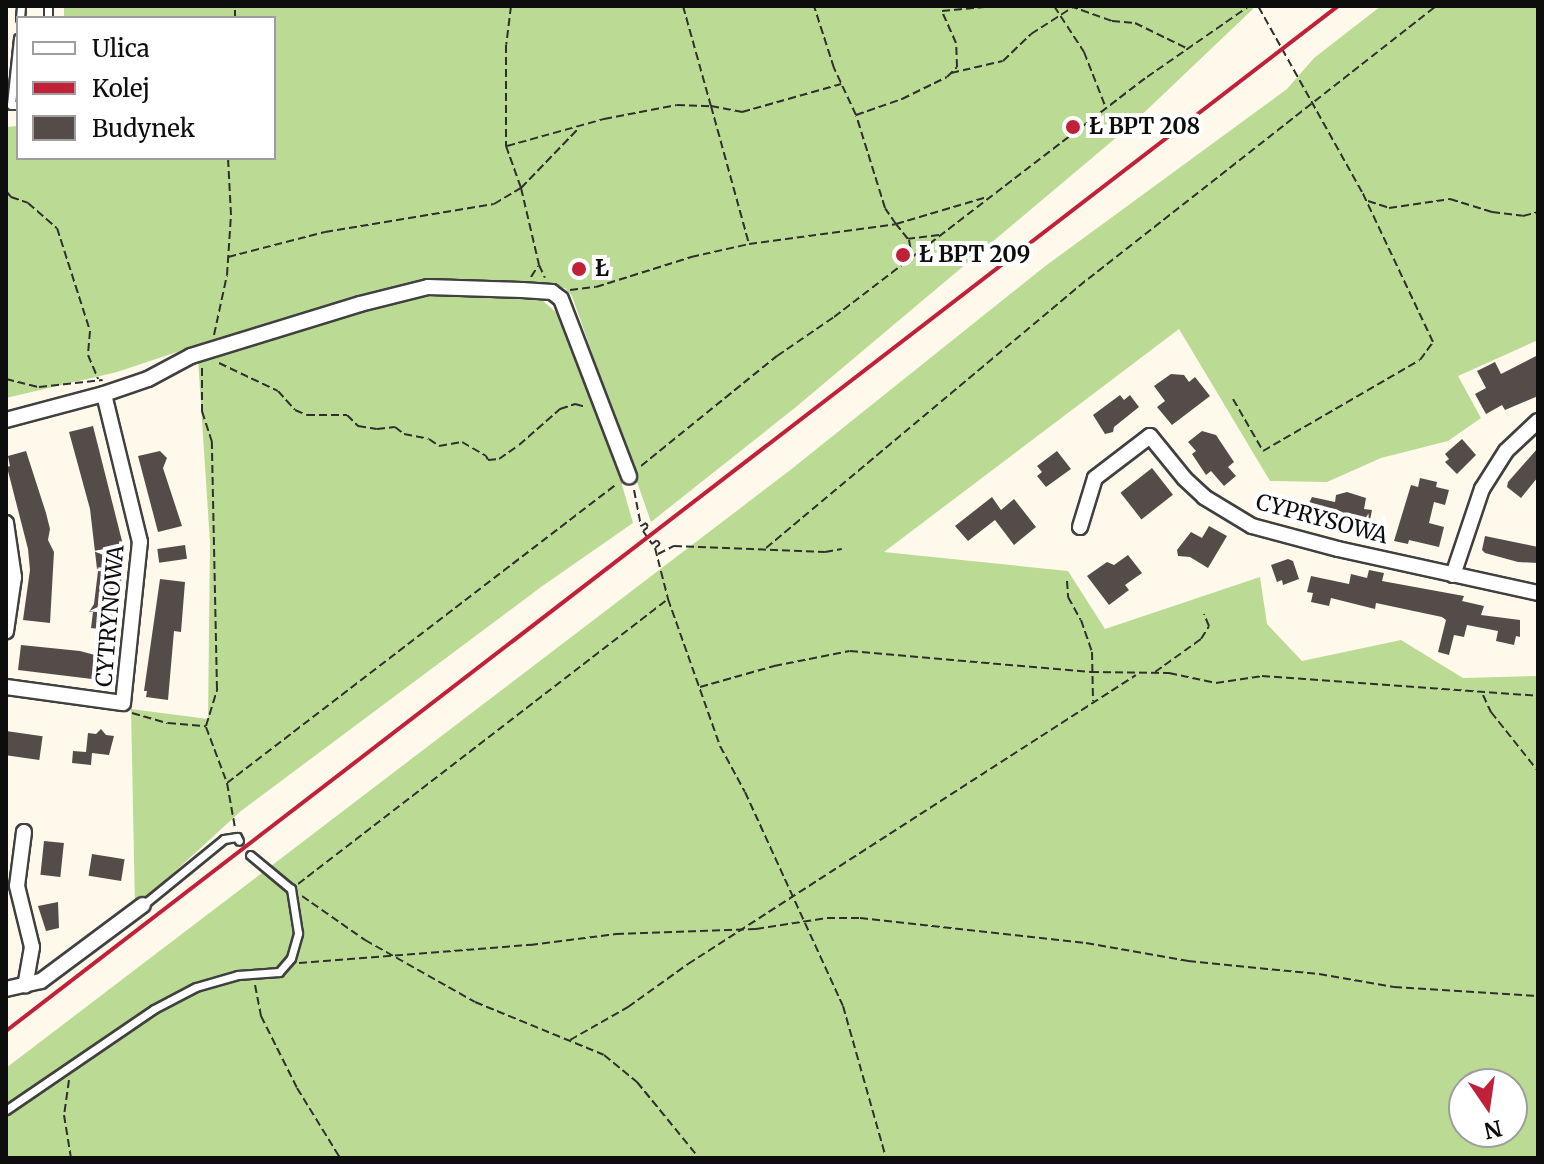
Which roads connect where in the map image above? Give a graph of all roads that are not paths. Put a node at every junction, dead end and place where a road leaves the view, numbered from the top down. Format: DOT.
graph roads {
  1 [pos="16,57"];
  2 [pos="16,105"];
  3 [pos="107,387"];
  4 [pos="6,420"];
  5 [pos="1538,421"];
  6 [pos="629,476"];
  7 [pos="6,523"];
  8 [pos="1080,527"];
  9 [pos="1453,575"];
  10 [pos="1538,593"];
  11 [pos="6,631"];
  12 [pos="6,687"];
  13 [pos="24,832"];
  14 [pos="238,839"];
  15 [pos="250,855"];
  16 [pos="143,905"];
  17 [pos="25,985"];
  18 [pos="6,989"];
  19 [pos="6,1110"];
  1 -- 2 [label="lane"];
  3 -- 4 [label="street"];
  3 -- 6 [label="street"];
  3 -- 12 [label="street, CYTRYNOWA"];
  5 -- 9 [label="street"];
  7 -- 11 [label="street"];
  8 -- 9 [label="street, CYPRYSOWA"];
  9 -- 10 [label="street, CYPRYSOWA"];
  13 -- 17 [label="street"];
  14 -- 16 [label="lane"];
  15 -- 19 [label="lane"];
  16 -- 17 [label="street"];
  17 -- 18 [label="street"];
}
